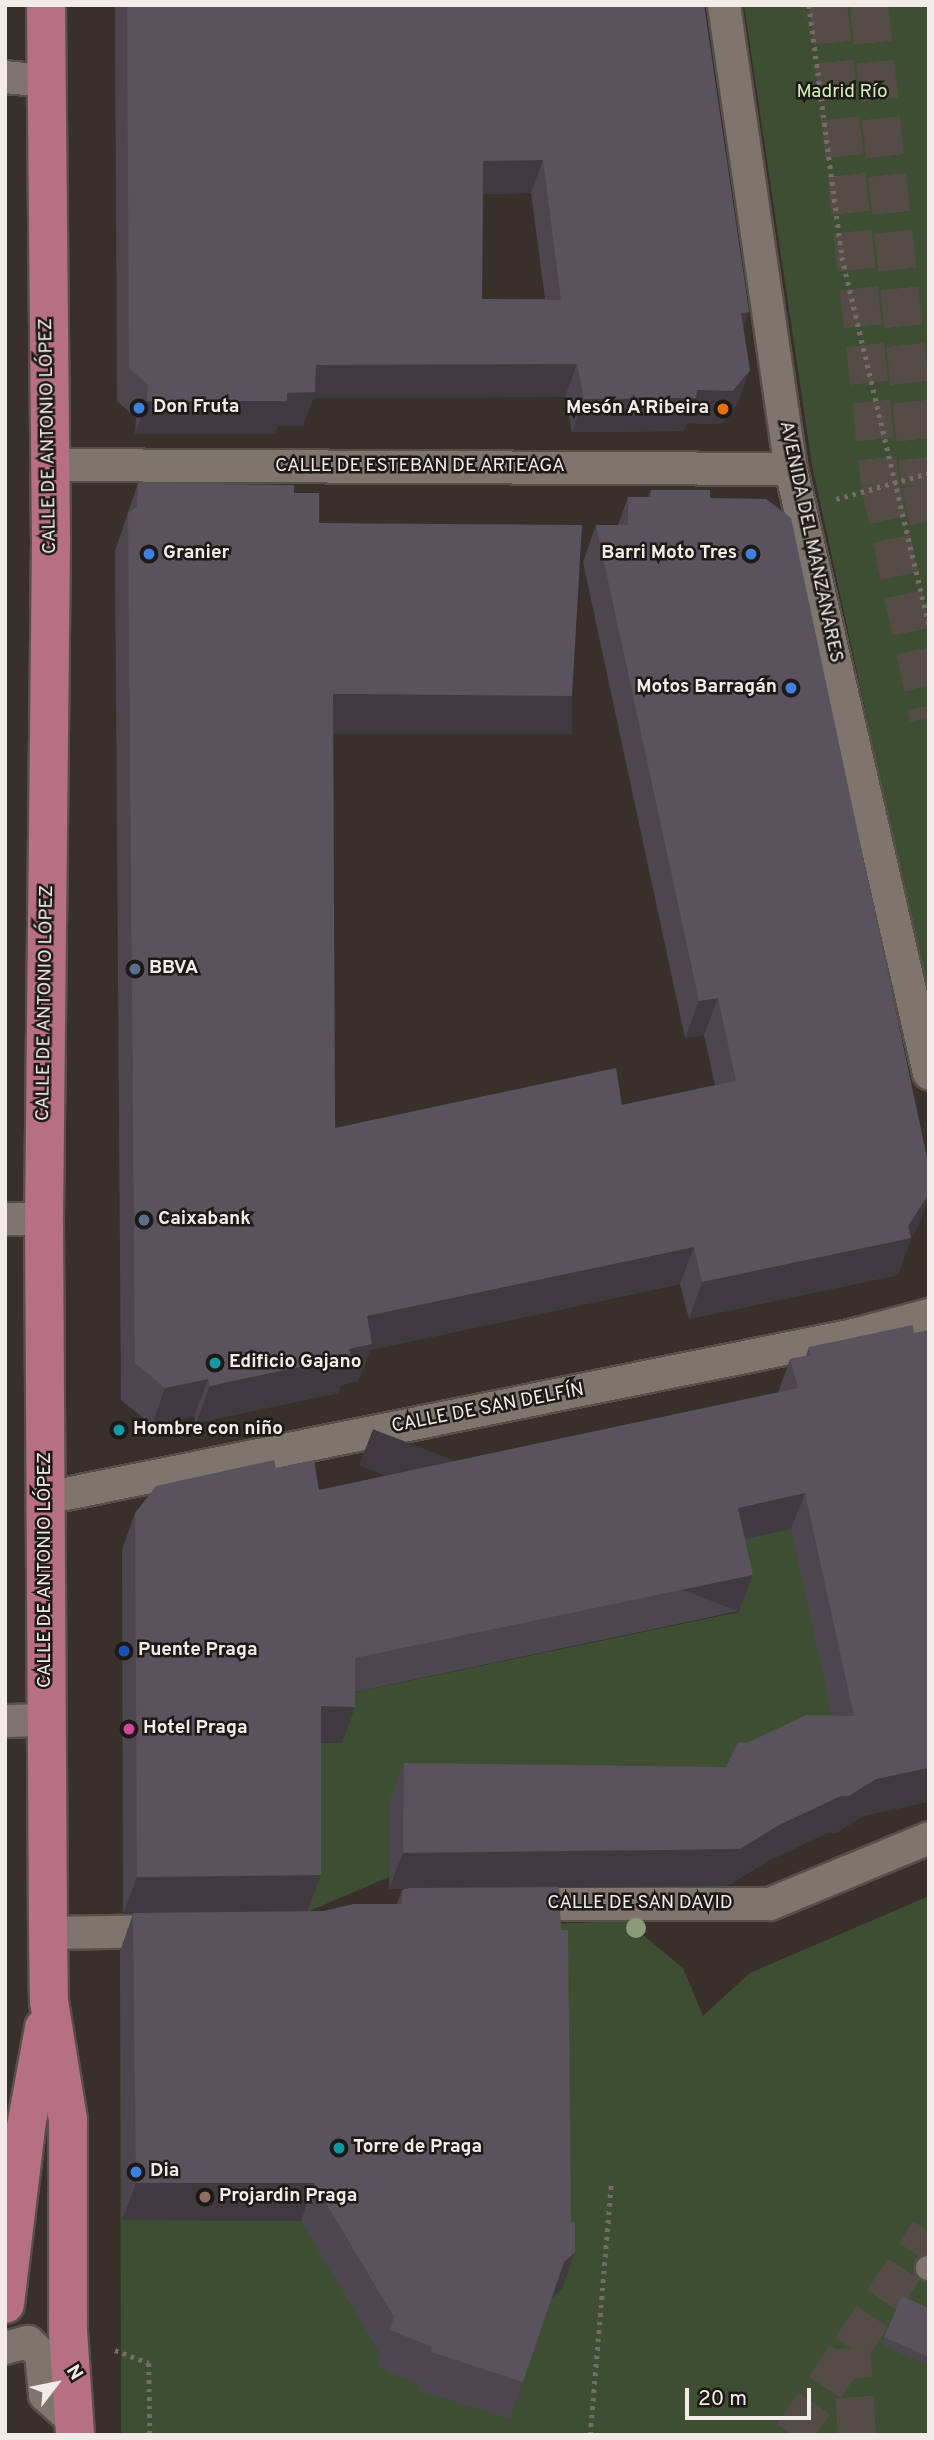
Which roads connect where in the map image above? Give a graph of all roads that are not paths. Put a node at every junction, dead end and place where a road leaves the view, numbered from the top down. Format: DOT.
graph roads {
  1 [pos="46,5"];
  2 [pos="724,5"];
  3 [pos="5,77"];
  4 [pos="46,81"];
  5 [pos="49,465"];
  6 [pos="791,469"];
  7 [pos="929,1073"];
  8 [pos="5,1219"];
  9 [pos="44,1219"];
  10 [pos="929,1315"];
  11 [pos="46,1498"];
  12 [pos="47,1720"];
  13 [pos="5,1721"];
  14 [pos="929,1838"];
  15 [pos="484,1905"];
  16 [pos="199,1931"];
  17 [pos="48,1933"];
  18 [pos="49,2001"];
  19 [pos="5,2304"];
  20 [pos="5,2348"];
  21 [pos="74,2427"];
  1 -- 4 [label="main road, CALLE DE ANTONIO LÓPEZ"];
  2 -- 6 [label="street, AVENIDA DEL MANZANARES"];
  3 -- 4 [label="street"];
  4 -- 5 [label="main road, CALLE DE ANTONIO LÓPEZ"];
  5 -- 6 [label="street, CALLE DE ESTEBAN DE ARTEAGA"];
  5 -- 9 [label="main road, CALLE DE ANTONIO LÓPEZ"];
  6 -- 7 [label="street, AVENIDA DEL MANZANARES"];
  8 -- 9 [label="street"];
  9 -- 11 [label="main road, CALLE DE ANTONIO LÓPEZ"];
  10 -- 11 [label="street, CALLE DE SAN DELFÍN"];
  11 -- 12 [label="main road, CALLE DE ANTONIO LÓPEZ"];
  12 -- 13 [label="street"];
  12 -- 17 [label="main road, CALLE DE ANTONIO LÓPEZ"];
  14 -- 15 [label="street, CALLE DE SAN DAVID"];
  16 -- 17 [label="street"];
  17 -- 18 [label="main road, CALLE DE ANTONIO LÓPEZ"];
  18 -- 19 [label="main road, CALLE DE ANTONIO LÓPEZ"];
  18 -- 21 [label="main road, CALLE DE ANTONIO LÓPEZ"];
  20 -- 21 [label="street, CALLE DE ANTONIO LÓPEZ"];
}
